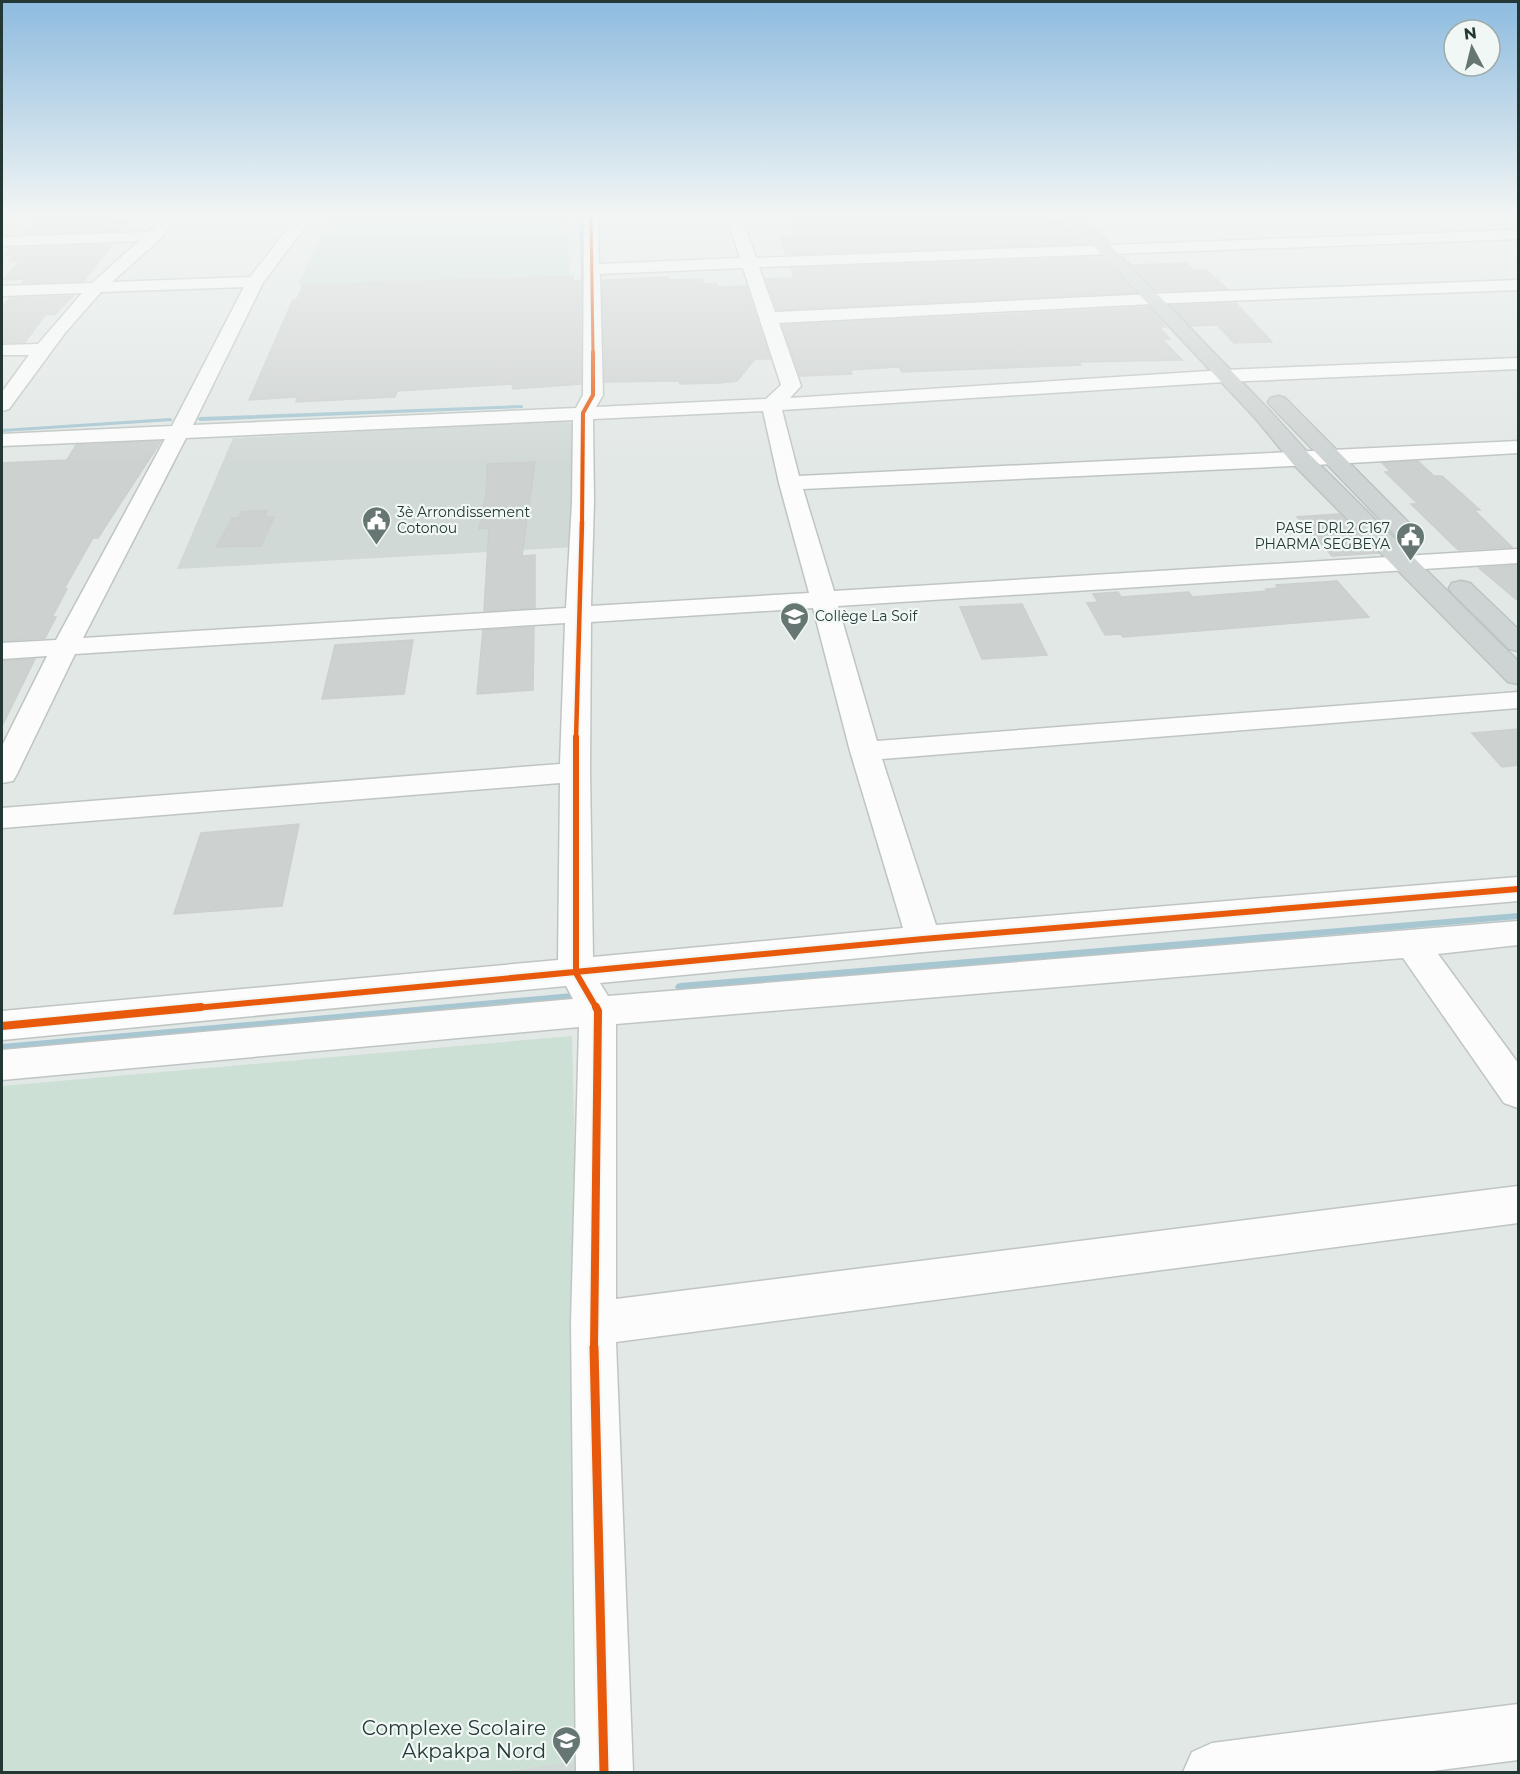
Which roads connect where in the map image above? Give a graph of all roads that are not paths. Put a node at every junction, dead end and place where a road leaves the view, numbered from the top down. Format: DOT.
graph roads {
  1 [pos="87,299"];
  2 [pos="246,299"];
  3 [pos="592,299"];
  4 [pos="761,299"];
  5 [pos="1147,299"];
  6 [pos="1164,299"];
  7 [pos="768,318"];
  8 [pos="1518,347"];
  9 [pos="42,349"];
  10 [pos="2,350"];
  11 [pos="1518,363"];
  12 [pos="1232,369"];
  13 [pos="791,386"];
  14 [pos="588,404"];
  15 [pos="771,405"];
  16 [pos="5,415"];
  17 [pos="130,415"];
  18 [pos="184,422"];
  19 [pos="2,440"];
  20 [pos="1518,447"];
  21 [pos="1334,458"];
  22 [pos="1301,459"];
  23 [pos="790,483"];
  24 [pos="1518,556"];
  25 [pos="1434,562"];
  26 [pos="1404,564"];
  27 [pos="824,600"];
  28 [pos="578,615"];
  29 [pos="1518,643"];
  30 [pos="65,647"];
  31 [pos="2,651"];
  32 [pos="1518,676"];
  33 [pos="1518,700"];
  34 [pos="865,751"];
  35 [pos="575,772"];
  36 [pos="2,774"];
  37 [pos="2,818"];
  38 [pos="1518,889"];
  39 [pos="1518,933"];
  40 [pos="923,939"];
  41 [pos="1412,944"];
  42 [pos="587,992"];
  43 [pos="2,1026"];
  44 [pos="2,1065"];
  45 [pos="1518,1092"];
  46 [pos="1518,1205"];
  47 [pos="593,1323"];
  48 [pos="1518,1732"];
  49 [pos="604,1773"];
  50 [pos="1212,1773"];
  1 -- 9 [label="street"];
  2 -- 18 [label="street"];
  3 -- 14 [label="street"];
  4 -- 7 [label="street"];
  5 -- 7 [label="street"];
  6 -- 12 [label="main road"];
  7 -- 13 [label="street"];
  8 -- 12 [label="street"];
  9 -- 10 [label="street"];
  9 -- 16 [label="street"];
  11 -- 12 [label="street"];
  12 -- 13 [label="street"];
  12 -- 15 [label="street"];
  12 -- 21 [label="main road"];
  12 -- 22 [label="main road"];
  13 -- 14 [label="street"];
  13 -- 15 [label="street"];
  14 -- 15 [label="street"];
  14 -- 18 [label="street"];
  14 -- 28 [label="street"];
  15 -- 23 [label="street"];
  17 -- 18 [label="street"];
  18 -- 19 [label="street"];
  18 -- 30 [label="street"];
  20 -- 21 [label="street"];
  21 -- 22 [label="street"];
  21 -- 25 [label="main road"];
  22 -- 23 [label="street"];
  22 -- 26 [label="main road"];
  23 -- 27 [label="street"];
  24 -- 25 [label="street"];
  25 -- 26 [label="street"];
  25 -- 29 [label="main road"];
  26 -- 27 [label="street"];
  26 -- 32 [label="main road"];
  27 -- 28 [label="street"];
  27 -- 34 [label="street"];
  28 -- 30 [label="street"];
  28 -- 35 [label="street"];
  30 -- 31 [label="street"];
  30 -- 36 [label="street"];
  33 -- 34 [label="street"];
  34 -- 40 [label="street"];
  35 -- 37 [label="street"];
  35 -- 42 [label="street"];
  38 -- 40 [label="street"];
  39 -- 41 [label="street"];
  40 -- 42 [label="street"];
  41 -- 42 [label="street"];
  41 -- 45 [label="street"];
  42 -- 43 [label="street"];
  42 -- 44 [label="street"];
  42 -- 47 [label="street"];
  46 -- 47 [label="street"];
  47 -- 49 [label="street"];
  48 -- 50 [label="street"];
}
